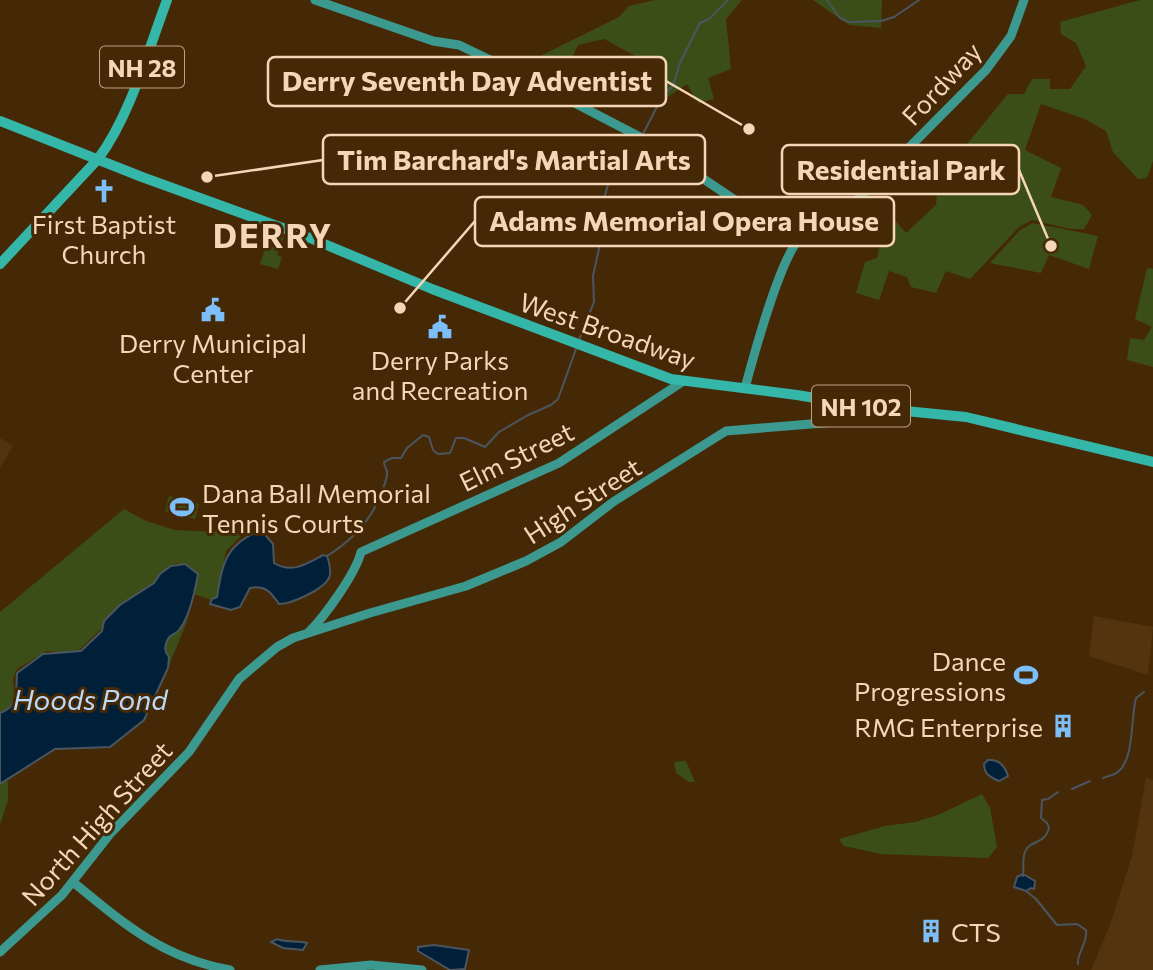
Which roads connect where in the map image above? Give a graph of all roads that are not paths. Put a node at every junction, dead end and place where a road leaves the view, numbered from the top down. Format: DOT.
graph roads {
  1 [pos="167,0"];
  2 [pos="316,0"];
  3 [pos="1024,0"];
  4 [pos="0,121"];
  5 [pos="98,159"];
  6 [pos="796,241"];
  7 [pos="0,264"];
  8 [pos="682,382"];
  9 [pos="745,388"];
  10 [pos="875,408"];
  11 [pos="1148,461"];
  12 [pos="308,634"];
  13 [pos="73,882"];
  14 [pos="0,952"];
  15 [pos="230,970"];
  16 [pos="320,970"];
  17 [pos="422,970"];
  1 -- 5 [label="main road, NH 28"];
  2 -- 6 [label="street"];
  3 -- 6 [label="street, Fordway"];
  4 -- 5 [label="main road, NH 102"];
  5 -- 7 [label="main road, NH 28"];
  5 -- 8 [label="main road, West Broadway / NH 102"];
  6 -- 9 [label="street, Fordway"];
  8 -- 9 [label="main road, West Broadway / NH 102"];
  8 -- 12 [label="street, Elm Street"];
  9 -- 10 [label="main road, West Broadway / NH 102"];
  10 -- 11 [label="main road, West Broadway / NH 102"];
  10 -- 12 [label="street, High Street"];
  12 -- 13 [label="street, North High Street"];
  13 -- 14 [label="street, North High Street"];
  13 -- 15 [label="street"];
  16 -- 17 [label="street"];
}
